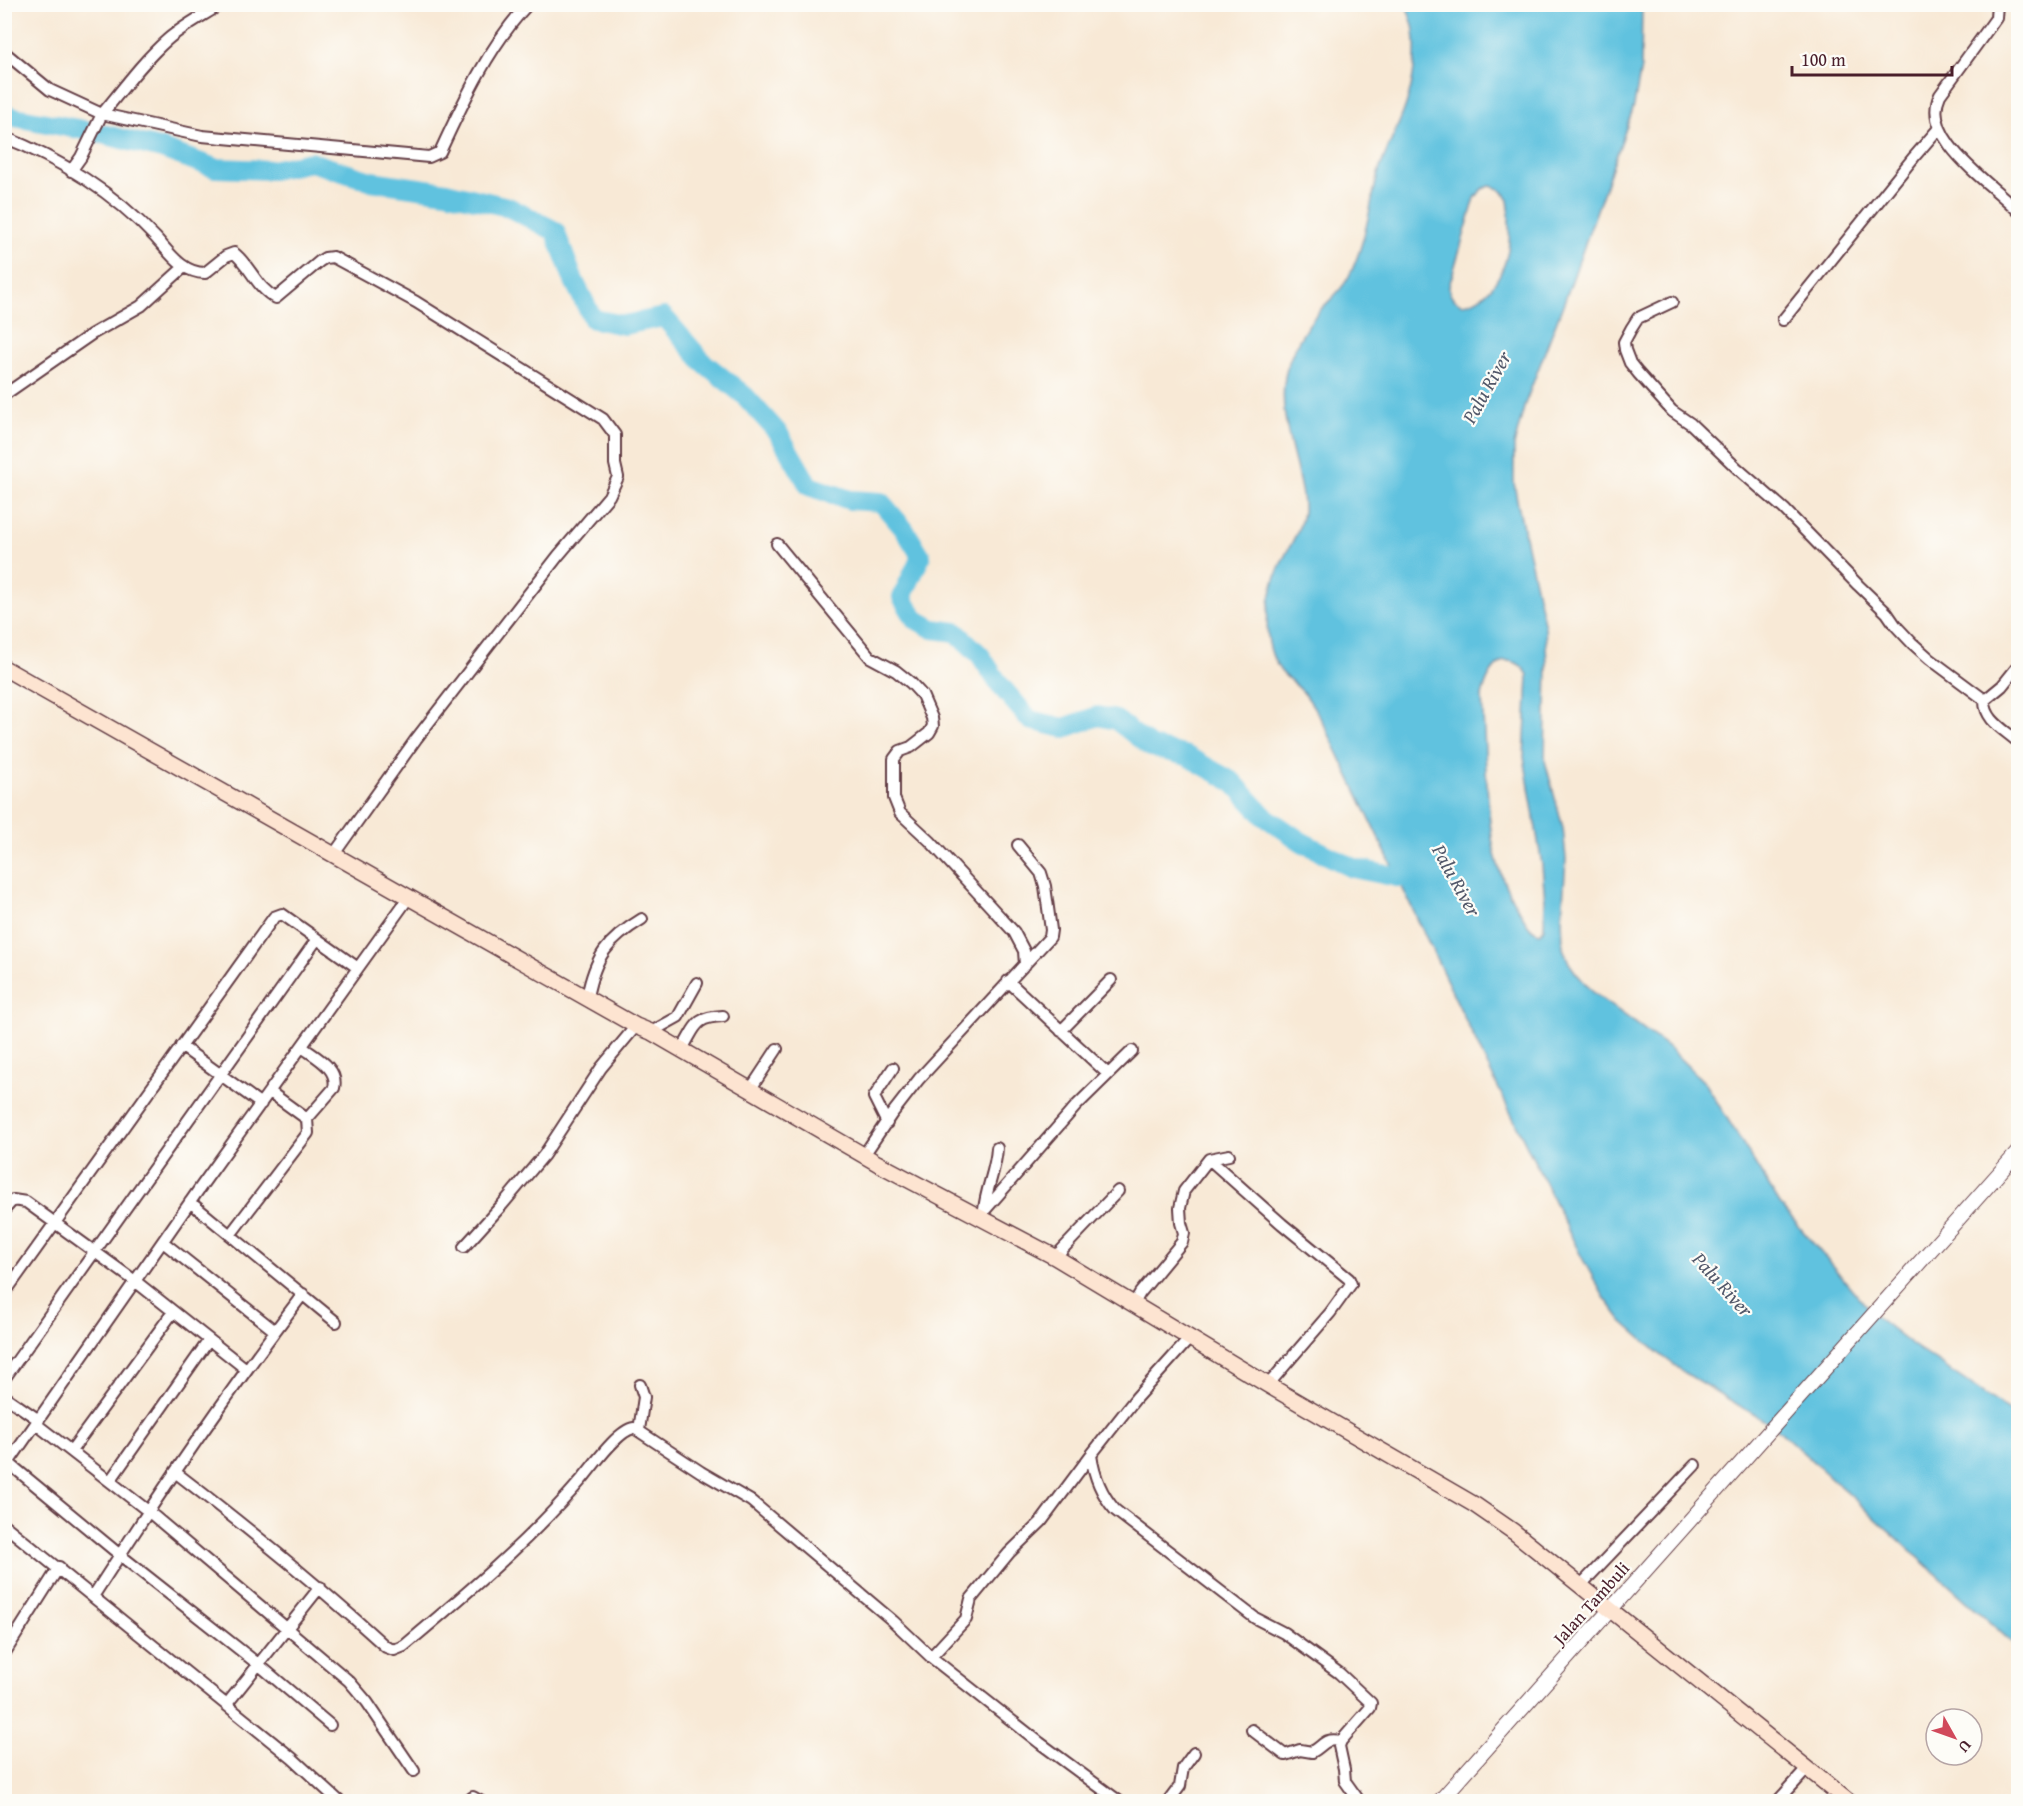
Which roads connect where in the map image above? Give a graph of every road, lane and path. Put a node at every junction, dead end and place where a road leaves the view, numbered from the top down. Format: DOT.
graph roads {
  1 [pos="221,4"];
  2 [pos="528,4"];
  3 [pos="1999,6"];
  4 [pos="4,52"];
  5 [pos="102,114"];
  6 [pos="1939,128"];
  7 [pos="4,138"];
  8 [pos="71,171"];
  9 [pos="2019,211"];
  10 [pos="184,267"];
  11 [pos="1672,302"];
  12 [pos="1783,320"];
  13 [pos="4,395"];
  14 [pos="777,544"];
  15 [pos="2019,666"];
  16 [pos="4,668"];
  17 [pos="1985,700"];
  18 [pos="2019,742"];
  19 [pos="1018,845"];
  20 [pos="334,854"];
  21 [pos="409,897"];
  22 [pos="642,919"];
  23 [pos="317,939"];
  24 [pos="1024,964"];
  25 [pos="358,968"];
  26 [pos="1111,980"];
  27 [pos="1008,981"];
  28 [pos="697,983"];
  29 [pos="587,997"];
  30 [pos="723,1016"];
  31 [pos="636,1026"];
  32 [pos="1061,1031"];
  33 [pos="651,1032"];
  34 [pos="181,1046"];
  35 [pos="302,1047"];
  36 [pos="682,1049"];
  37 [pos="777,1049"];
  38 [pos="1131,1051"];
  39 [pos="893,1068"];
  40 [pos="221,1074"];
  41 [pos="1108,1074"];
  42 [pos="750,1090"];
  43 [pos="270,1092"];
  44 [pos="261,1104"];
  45 [pos="308,1119"];
  46 [pos="887,1123"];
  47 [pos="997,1148"];
  48 [pos="2019,1152"];
  49 [pos="864,1155"];
  50 [pos="1230,1155"];
  51 [pos="1209,1159"];
  52 [pos="1118,1191"];
  53 [pos="190,1202"];
  54 [pos="4,1210"];
  55 [pos="981,1214"];
  56 [pos="54,1222"];
  57 [pos="230,1235"];
  58 [pos="163,1242"];
  59 [pos="464,1247"];
  60 [pos="95,1252"];
  61 [pos="1055,1257"];
  62 [pos="135,1281"];
  63 [pos="4,1294"];
  64 [pos="303,1294"];
  65 [pos="1133,1305"];
  66 [pos="173,1312"];
  67 [pos="336,1322"];
  68 [pos="275,1331"];
  69 [pos="1190,1338"];
  70 [pos="209,1340"];
  71 [pos="246,1369"];
  72 [pos="4,1379"];
  73 [pos="640,1385"];
  74 [pos="1268,1385"];
  75 [pos="4,1396"];
  76 [pos="37,1422"];
  77 [pos="639,1430"];
  78 [pos="71,1451"];
  79 [pos="1091,1455"];
  80 [pos="6,1464"];
  81 [pos="1695,1465"];
  82 [pos="175,1472"];
  83 [pos="110,1481"];
  84 [pos="148,1511"];
  85 [pos="4,1524"];
  86 [pos="120,1555"];
  87 [pos="59,1567"];
  88 [pos="1580,1586"];
  89 [pos="320,1587"];
  90 [pos="94,1595"];
  91 [pos="1610,1608"];
  92 [pos="288,1627"];
  93 [pos="4,1654"];
  94 [pos="931,1657"];
  95 [pos="258,1664"];
  96 [pos="227,1704"];
  97 [pos="330,1725"];
  98 [pos="1252,1730"];
  99 [pos="1341,1740"];
  100 [pos="1194,1753"];
  101 [pos="1809,1768"];
  102 [pos="414,1771"];
  103 [pos="340,1802"];
  104 [pos="466,1802"];
  105 [pos="482,1802"];
  106 [pos="1120,1802"];
  107 [pos="1168,1802"];
  108 [pos="1360,1802"];
  109 [pos="1439,1802"];
  110 [pos="1778,1802"];
  111 [pos="1849,1802"];
  1 -- 5 [label="street"];
  2 -- 5 [label="street"];
  3 -- 6 [label="street"];
  4 -- 5 [label="street"];
  5 -- 8 [label="street"];
  6 -- 9 [label="street"];
  6 -- 12 [label="street"];
  7 -- 8 [label="street"];
  8 -- 10 [label="street"];
  10 -- 13 [label="street"];
  10 -- 20 [label="street"];
  11 -- 17 [label="street"];
  14 -- 24 [label="street"];
  15 -- 17 [label="street"];
  16 -- 20 [label="main road"];
  17 -- 18 [label="street"];
  19 -- 24 [label="street"];
  20 -- 21 [label="main road"];
  21 -- 25 [label="street"];
  21 -- 29 [label="main road"];
  22 -- 29 [label="street"];
  23 -- 25 [label="street"];
  23 -- 34 [label="street"];
  23 -- 40 [label="street"];
  24 -- 27 [label="street"];
  25 -- 35 [label="street"];
  26 -- 32 [label="street"];
  27 -- 32 [label="street"];
  27 -- 46 [label="street"];
  28 -- 33 [label="street"];
  29 -- 31 [label="main road"];
  30 -- 36 [label="street"];
  31 -- 33 [label="main road"];
  31 -- 59 [label="street"];
  32 -- 41 [label="street"];
  33 -- 36 [label="main road"];
  34 -- 40 [label="street"];
  34 -- 56 [label="street"];
  35 -- 43 [label="street"];
  35 -- 45 [label="street"];
  36 -- 42 [label="main road"];
  37 -- 42 [label="street"];
  38 -- 41 [label="street"];
  39 -- 46 [label="street"];
  40 -- 44 [label="street"];
  40 -- 60 [label="street"];
  41 -- 55 [label="street"];
  42 -- 49 [label="main road"];
  43 -- 44 [label="street"];
  43 -- 45 [label="street"];
  44 -- 53 [label="street"];
  45 -- 57 [label="street"];
  46 -- 49 [label="street"];
  47 -- 55 [label="street"];
  48 -- 91 [label="street, Jalan Tambuli"];
  49 -- 55 [label="main road"];
  50 -- 51 [label="street"];
  51 -- 65 [label="street"];
  51 -- 74 [label="street"];
  52 -- 61 [label="street"];
  53 -- 57 [label="street"];
  53 -- 58 [label="street"];
  54 -- 56 [label="street"];
  55 -- 61 [label="main road"];
  56 -- 60 [label="street"];
  56 -- 63 [label="street"];
  57 -- 64 [label="street"];
  58 -- 62 [label="street"];
  58 -- 68 [label="street"];
  60 -- 62 [label="street"];
  60 -- 72 [label="street"];
  61 -- 65 [label="main road"];
  62 -- 66 [label="street"];
  62 -- 76 [label="street"];
  64 -- 67 [label="street"];
  64 -- 68 [label="street"];
  65 -- 69 [label="main road"];
  66 -- 70 [label="street"];
  66 -- 78 [label="street"];
  68 -- 71 [label="street"];
  69 -- 74 [label="main road"];
  69 -- 79 [label="street"];
  70 -- 71 [label="street"];
  70 -- 83 [label="street"];
  71 -- 82 [label="street"];
  73 -- 77 [label="street"];
  74 -- 88 [label="main road"];
  75 -- 76 [label="street"];
  76 -- 78 [label="street"];
  76 -- 80 [label="street"];
  77 -- 89 [label="street"];
  77 -- 94 [label="street"];
  78 -- 83 [label="street"];
  79 -- 94 [label="street"];
  79 -- 99 [label="street"];
  80 -- 86 [label="street"];
  81 -- 88 [label="street"];
  82 -- 84 [label="street"];
  82 -- 89 [label="street"];
  83 -- 84 [label="street"];
  84 -- 86 [label="street"];
  84 -- 92 [label="street"];
  85 -- 87 [label="street"];
  86 -- 90 [label="street"];
  86 -- 95 [label="street"];
  87 -- 90 [label="street"];
  87 -- 93 [label="street"];
  88 -- 91 [label="main road"];
  89 -- 92 [label="street"];
  90 -- 96 [label="street"];
  91 -- 101 [label="main road"];
  91 -- 109 [label="street, Jalan Tambuli"];
  92 -- 95 [label="street"];
  92 -- 102 [label="street"];
  94 -- 106 [label="street"];
  95 -- 96 [label="street"];
  95 -- 97 [label="street"];
  96 -- 103 [label="street"];
  98 -- 99 [label="street"];
  99 -- 108 [label="street"];
  100 -- 107 [label="street"];
  101 -- 110 [label="street"];
  101 -- 111 [label="main road"];
  104 -- 105 [label="street"];
}
